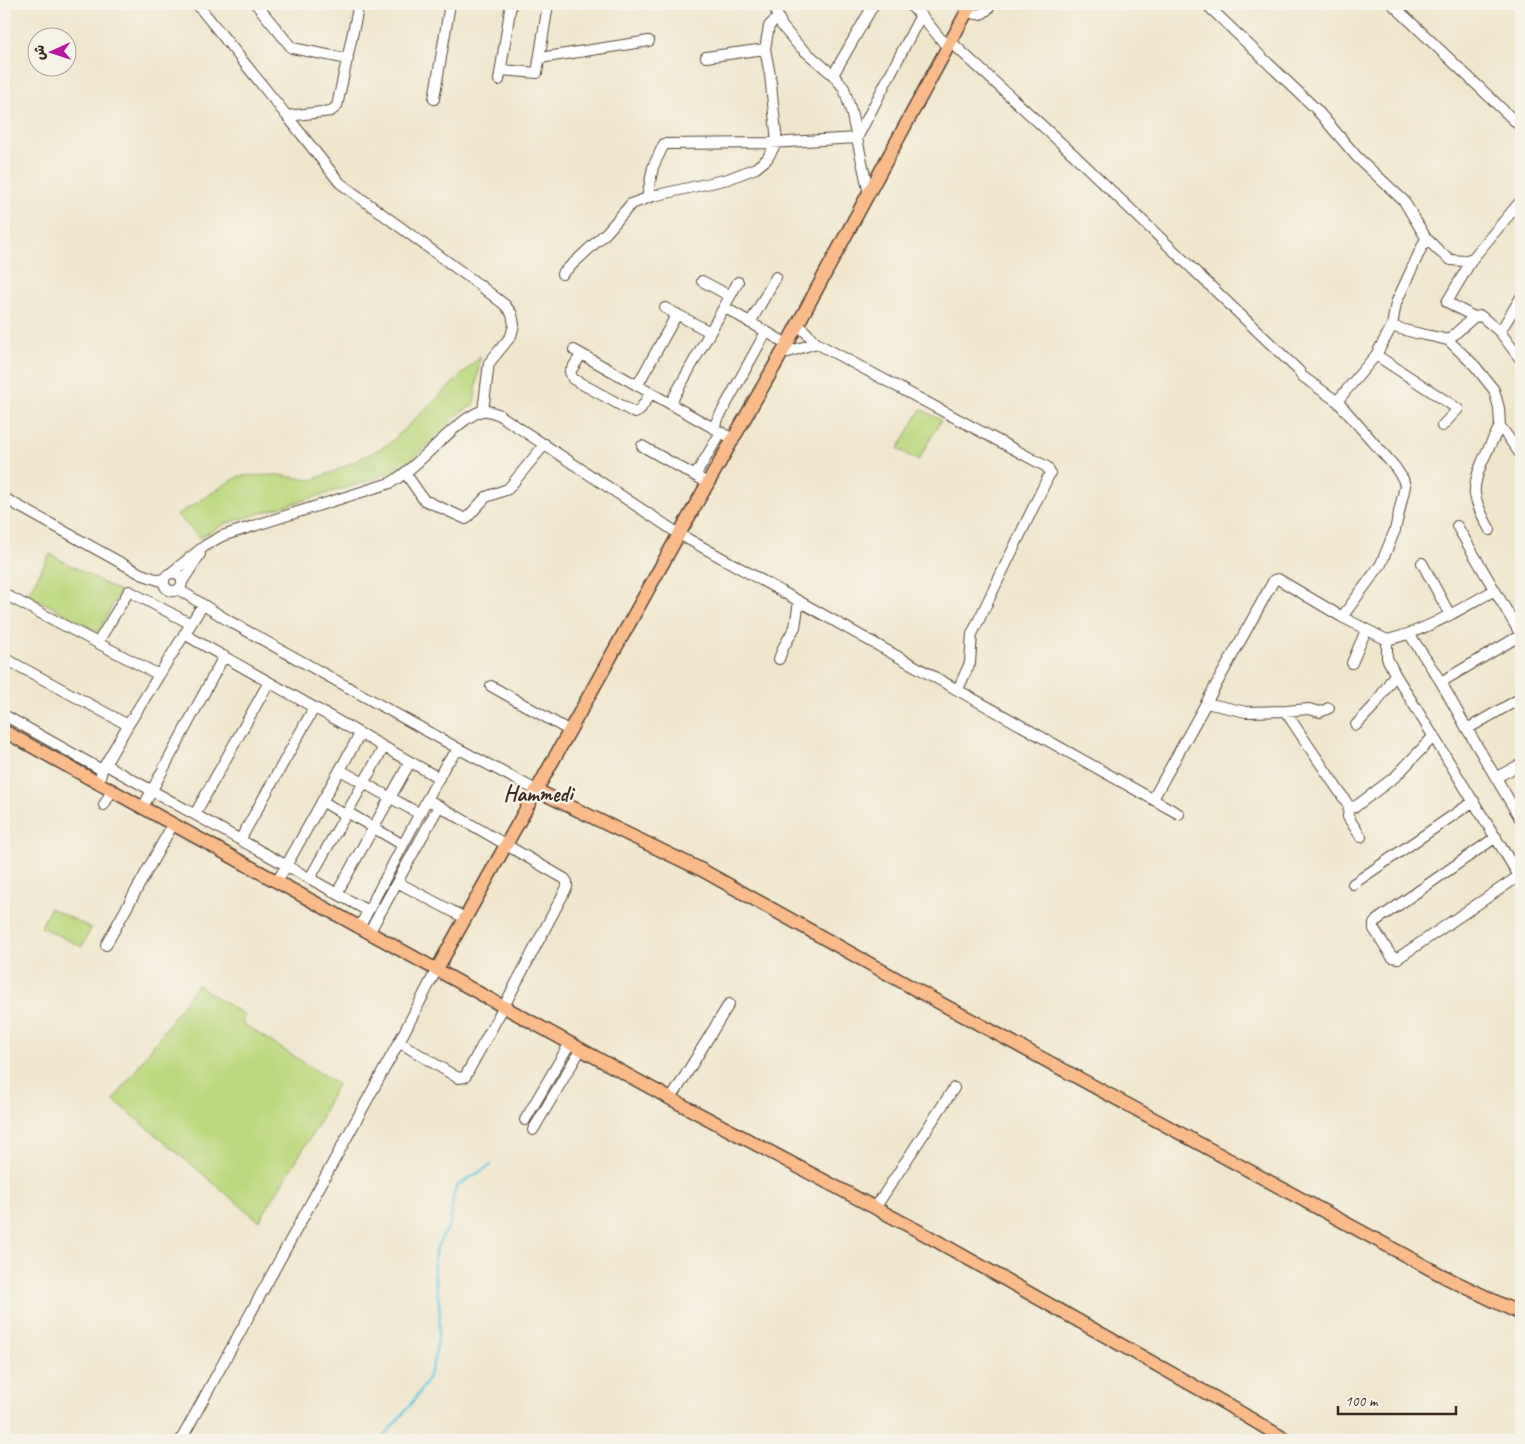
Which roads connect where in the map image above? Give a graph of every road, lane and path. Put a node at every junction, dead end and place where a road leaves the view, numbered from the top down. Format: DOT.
graph roads {
  1 [pos="197,4"];
  2 [pos="256,4"];
  3 [pos="359,4"];
  4 [pos="450,4"];
  5 [pos="511,4"];
  6 [pos="548,4"];
  7 [pos="874,4"];
  8 [pos="908,4"];
  9 [pos="992,4"];
  10 [pos="1206,4"];
  11 [pos="1392,4"];
  12 [pos="970,7"];
  13 [pos="776,9"];
  14 [pos="920,15"];
  15 [pos="649,40"];
  16 [pos="949,45"];
  17 [pos="766,49"];
  18 [pos="706,57"];
  19 [pos="540,58"];
  20 [pos="348,59"];
  21 [pos="834,75"];
  22 [pos="434,99"];
  23 [pos="287,116"];
  24 [pos="1521,127"];
  25 [pos="857,138"];
  26 [pos="777,142"];
  27 [pos="869,194"];
  28 [pos="647,198"];
  29 [pos="1519,204"];
  30 [pos="1426,238"];
  31 [pos="1472,258"];
  32 [pos="562,274"];
  33 [pos="776,277"];
  34 [pos="702,281"];
  35 [pos="738,282"];
  36 [pos="730,296"];
  37 [pos="1520,303"];
  38 [pos="665,308"];
  39 [pos="724,308"];
  40 [pos="677,314"];
  41 [pos="1474,317"];
  42 [pos="750,323"];
  43 [pos="798,324"];
  44 [pos="1392,326"];
  45 [pos="710,332"];
  46 [pos="766,332"];
  47 [pos="1500,332"];
  48 [pos="1448,340"];
  49 [pos="816,343"];
  50 [pos="785,349"];
  51 [pos="1376,355"];
  52 [pos="1521,360"];
  53 [pos="637,386"];
  54 [pos="651,393"];
  55 [pos="1338,402"];
  56 [pos="670,404"];
  57 [pos="483,411"];
  58 [pos="1442,426"];
  59 [pos="1500,426"];
  60 [pos="717,430"];
  61 [pos="733,439"];
  62 [pos="545,444"];
  63 [pos="642,446"];
  64 [pos="1521,455"];
  65 [pos="406,474"];
  66 [pos="695,476"];
  67 [pos="708,483"];
  68 [pos="4,498"];
  69 [pos="1458,526"];
  70 [pos="1490,530"];
  71 [pos="679,534"];
  72 [pos="206,545"];
  73 [pos="1422,563"];
  74 [pos="171,573"];
  75 [pos="164,582"];
  76 [pos="180,586"];
  77 [pos="1495,590"];
  78 [pos="4,594"];
  79 [pos="799,601"];
  80 [pos="202,606"];
  81 [pos="1450,615"];
  82 [pos="1342,617"];
  83 [pos="191,624"];
  84 [pos="1366,630"];
  85 [pos="184,634"];
  86 [pos="1410,635"];
  87 [pos="1521,635"];
  88 [pos="1387,640"];
  89 [pos="98,642"];
  90 [pos="224,656"];
  91 [pos="4,658"];
  92 [pos="779,658"];
  93 [pos="1352,663"];
  94 [pos="1395,674"];
  95 [pos="159,675"];
  96 [pos="269,682"];
  97 [pos="1441,682"];
  98 [pos="491,686"];
  99 [pos="958,689"];
  100 [pos="1521,698"];
  101 [pos="1206,703"];
  102 [pos="314,708"];
  103 [pos="1329,708"];
  104 [pos="1285,712"];
  105 [pos="4,714"];
  106 [pos="128,725"];
  107 [pos="1356,725"];
  108 [pos="1466,730"];
  109 [pos="4,731"];
  110 [pos="570,731"];
  111 [pos="360,734"];
  112 [pos="1434,736"];
  113 [pos="384,747"];
  114 [pos="459,750"];
  115 [pos="410,762"];
  116 [pos="1521,764"];
  117 [pos="340,770"];
  118 [pos="102,773"];
  119 [pos="1497,777"];
  120 [pos="439,778"];
  121 [pos="364,782"];
  122 [pos="112,790"];
  123 [pos="151,790"];
  124 [pos="536,790"];
  125 [pos="391,797"];
  126 [pos="428,799"];
  127 [pos="1152,799"];
  128 [pos="322,801"];
  129 [pos="1474,801"];
  130 [pos="104,806"];
  131 [pos="439,806"];
  132 [pos="143,807"];
  133 [pos="1351,810"];
  134 [pos="195,814"];
  135 [pos="346,814"];
  136 [pos="420,814"];
  137 [pos="1179,814"];
  138 [pos="1521,820"];
  139 [pos="172,824"];
  140 [pos="373,828"];
  141 [pos="1361,837"];
  142 [pos="1496,837"];
  143 [pos="240,840"];
  144 [pos="403,845"];
  145 [pos="506,846"];
  146 [pos="287,865"];
  147 [pos="1520,877"];
  148 [pos="310,878"];
  149 [pos="277,882"];
  150 [pos="397,882"];
  151 [pos="1353,884"];
  152 [pos="336,893"];
  153 [pos="368,911"];
  154 [pos="465,918"];
  155 [pos="364,931"];
  156 [pos="106,945"];
  157 [pos="437,969"];
  158 [pos="729,1004"];
  159 [pos="504,1006"];
  160 [pos="399,1042"];
  161 [pos="576,1046"];
  162 [pos="954,1088"];
  163 [pos="671,1099"];
  164 [pos="525,1120"];
  165 [pos="533,1130"];
  166 [pos="875,1208"];
  167 [pos="1521,1314"];
  168 [pos="180,1440"];
  169 [pos="1286,1440"];
  1 -- 23 [label="street"];
  2 -- 20 [label="street"];
  3 -- 20 [label="street"];
  4 -- 22 [label="street"];
  5 -- 19 [label="street"];
  6 -- 19 [label="street"];
  7 -- 21 [label="street"];
  8 -- 14 [label="street"];
  9 -- 12 [label="street"];
  10 -- 30 [label="street"];
  11 -- 24 [label="street"];
  12 -- 16 [label="main road"];
  13 -- 17 [label="street"];
  13 -- 21 [label="street"];
  14 -- 16 [label="street"];
  14 -- 25 [label="street"];
  15 -- 19 [label="street"];
  16 -- 27 [label="main road"];
  16 -- 55 [label="street"];
  17 -- 18 [label="street"];
  17 -- 26 [label="street"];
  20 -- 23 [label="street"];
  21 -- 25 [label="street"];
  23 -- 57 [label="street"];
  25 -- 26 [label="street"];
  25 -- 27 [label="street"];
  26 -- 28 [label="street"];
  26 -- 28 [label="street"];
  27 -- 43 [label="main road"];
  28 -- 32 [label="street"];
  29 -- 31 [label="street"];
  30 -- 31 [label="street"];
  30 -- 44 [label="street"];
  31 -- 41 [label="street"];
  33 -- 42 [label="street"];
  34 -- 36 [label="street"];
  35 -- 36 [label="street"];
  36 -- 39 [label="street"];
  37 -- 47 [label="street"];
  38 -- 40 [label="street"];
  39 -- 42 [label="street"];
  39 -- 45 [label="street"];
  40 -- 45 [label="street"];
  40 -- 53 [label="street"];
  41 -- 47 [label="street"];
  41 -- 48 [label="street"];
  42 -- 46 [label="street"];
  43 -- 49 [label="street"];
  43 -- 50 [label="main road"];
  44 -- 48 [label="street"];
  44 -- 51 [label="street"];
  45 -- 56 [label="street"];
  46 -- 50 [label="street"];
  46 -- 60 [label="street"];
  47 -- 52 [label="street"];
  48 -- 59 [label="street"];
  49 -- 50 [label="street"];
  49 -- 99 [label="street"];
  50 -- 61 [label="main road"];
  51 -- 55 [label="street"];
  51 -- 58 [label="street"];
  53 -- 54 [label="street"];
  53 -- 54 [label="street"];
  54 -- 56 [label="street"];
  55 -- 82 [label="street"];
  56 -- 60 [label="street"];
  57 -- 62 [label="street"];
  57 -- 65 [label="street"];
  59 -- 64 [label="street"];
  59 -- 70 [label="street"];
  60 -- 61 [label="street"];
  60 -- 66 [label="street"];
  61 -- 67 [label="main road"];
  62 -- 65 [label="street"];
  62 -- 71 [label="street"];
  63 -- 66 [label="street"];
  65 -- 72 [label="street"];
  66 -- 67 [label="street"];
  67 -- 71 [label="main road"];
  68 -- 75 [label="street"];
  69 -- 77 [label="street"];
  71 -- 79 [label="street"];
  71 -- 110 [label="main road"];
  72 -- 74 [label="street"];
  72 -- 76 [label="street"];
  73 -- 81 [label="street"];
  74 -- 75 [label="street"];
  74 -- 76 [label="street"];
  75 -- 76 [label="street"];
  76 -- 80 [label="street"];
  77 -- 81 [label="street"];
  77 -- 87 [label="street"];
  78 -- 89 [label="street"];
  79 -- 92 [label="street"];
  79 -- 99 [label="street"];
  80 -- 83 [label="street"];
  80 -- 114 [label="street"];
  81 -- 86 [label="street"];
  82 -- 84 [label="street"];
  82 -- 101 [label="street"];
  83 -- 85 [label="street"];
  83 -- 89 [label="street"];
  84 -- 88 [label="street"];
  84 -- 93 [label="street"];
  85 -- 90 [label="street"];
  85 -- 95 [label="street"];
  86 -- 88 [label="street"];
  86 -- 97 [label="street"];
  87 -- 97 [label="street"];
  88 -- 94 [label="street"];
  89 -- 95 [label="street"];
  90 -- 96 [label="street"];
  90 -- 123 [label="street"];
  91 -- 106 [label="street"];
  94 -- 107 [label="street"];
  94 -- 112 [label="street"];
  95 -- 106 [label="street"];
  96 -- 102 [label="street"];
  96 -- 134 [label="street"];
  97 -- 108 [label="street"];
  98 -- 110 [label="street"];
  99 -- 127 [label="street"];
  100 -- 108 [label="street"];
  101 -- 104 [label="street"];
  101 -- 127 [label="street"];
  102 -- 111 [label="street"];
  102 -- 143 [label="street"];
  103 -- 104 [label="street"];
  104 -- 133 [label="street"];
  105 -- 118 [label="street"];
  106 -- 118 [label="street"];
  108 -- 119 [label="street"];
  109 -- 118 [label="main road"];
  110 -- 124 [label="main road"];
  111 -- 113 [label="street"];
  111 -- 117 [label="street"];
  112 -- 129 [label="street"];
  112 -- 133 [label="street"];
  113 -- 115 [label="street"];
  113 -- 121 [label="street"];
  114 -- 120 [label="street"];
  114 -- 124 [label="street"];
  115 -- 120 [label="street"];
  115 -- 125 [label="street"];
  116 -- 119 [label="street"];
  117 -- 121 [label="street"];
  117 -- 128 [label="street"];
  118 -- 122 [label="main road"];
  118 -- 123 [label="street"];
  119 -- 138 [label="street"];
  120 -- 126 [label="street"];
  121 -- 125 [label="street"];
  121 -- 135 [label="street"];
  122 -- 130 [label="street"];
  122 -- 132 [label="main road"];
  123 -- 132 [label="street"];
  123 -- 134 [label="street"];
  124 -- 145 [label="main road"];
  124 -- 167 [label="main road"];
  125 -- 136 [label="street"];
  125 -- 140 [label="street"];
  126 -- 131 [label="street"];
  126 -- 136 [label="street"];
  127 -- 137 [label="street"];
  128 -- 135 [label="street"];
  128 -- 146 [label="street"];
  129 -- 142 [label="street"];
  129 -- 151 [label="street"];
  131 -- 145 [label="street"];
  131 -- 150 [label="street"];
  132 -- 139 [label="main road"];
  133 -- 141 [label="street"];
  134 -- 143 [label="street"];
  135 -- 140 [label="street"];
  135 -- 148 [label="street"];
  136 -- 144 [label="street"];
  139 -- 149 [label="main road"];
  139 -- 156 [label="street"];
  140 -- 144 [label="street"];
  140 -- 152 [label="street"];
  142 -- 147 [label="street"];
  142 -- 147 [label="street"];
  143 -- 146 [label="street"];
  144 -- 153 [label="street"];
  145 -- 154 [label="main road"];
  145 -- 159 [label="street"];
  146 -- 148 [label="street"];
  146 -- 149 [label="street"];
  148 -- 152 [label="street"];
  149 -- 155 [label="main road"];
  150 -- 154 [label="street"];
  150 -- 155 [label="street"];
  152 -- 153 [label="street"];
  153 -- 155 [label="street"];
  154 -- 157 [label="main road"];
  155 -- 157 [label="main road"];
  157 -- 159 [label="main road"];
  157 -- 160 [label="street"];
  158 -- 163 [label="street"];
  159 -- 160 [label="street"];
  159 -- 161 [label="main road"];
  160 -- 168 [label="street"];
  161 -- 163 [label="main road"];
  161 -- 164 [label="street"];
  161 -- 165 [label="street"];
  162 -- 166 [label="street"];
  163 -- 166 [label="main road"];
  166 -- 169 [label="main road"];
}
